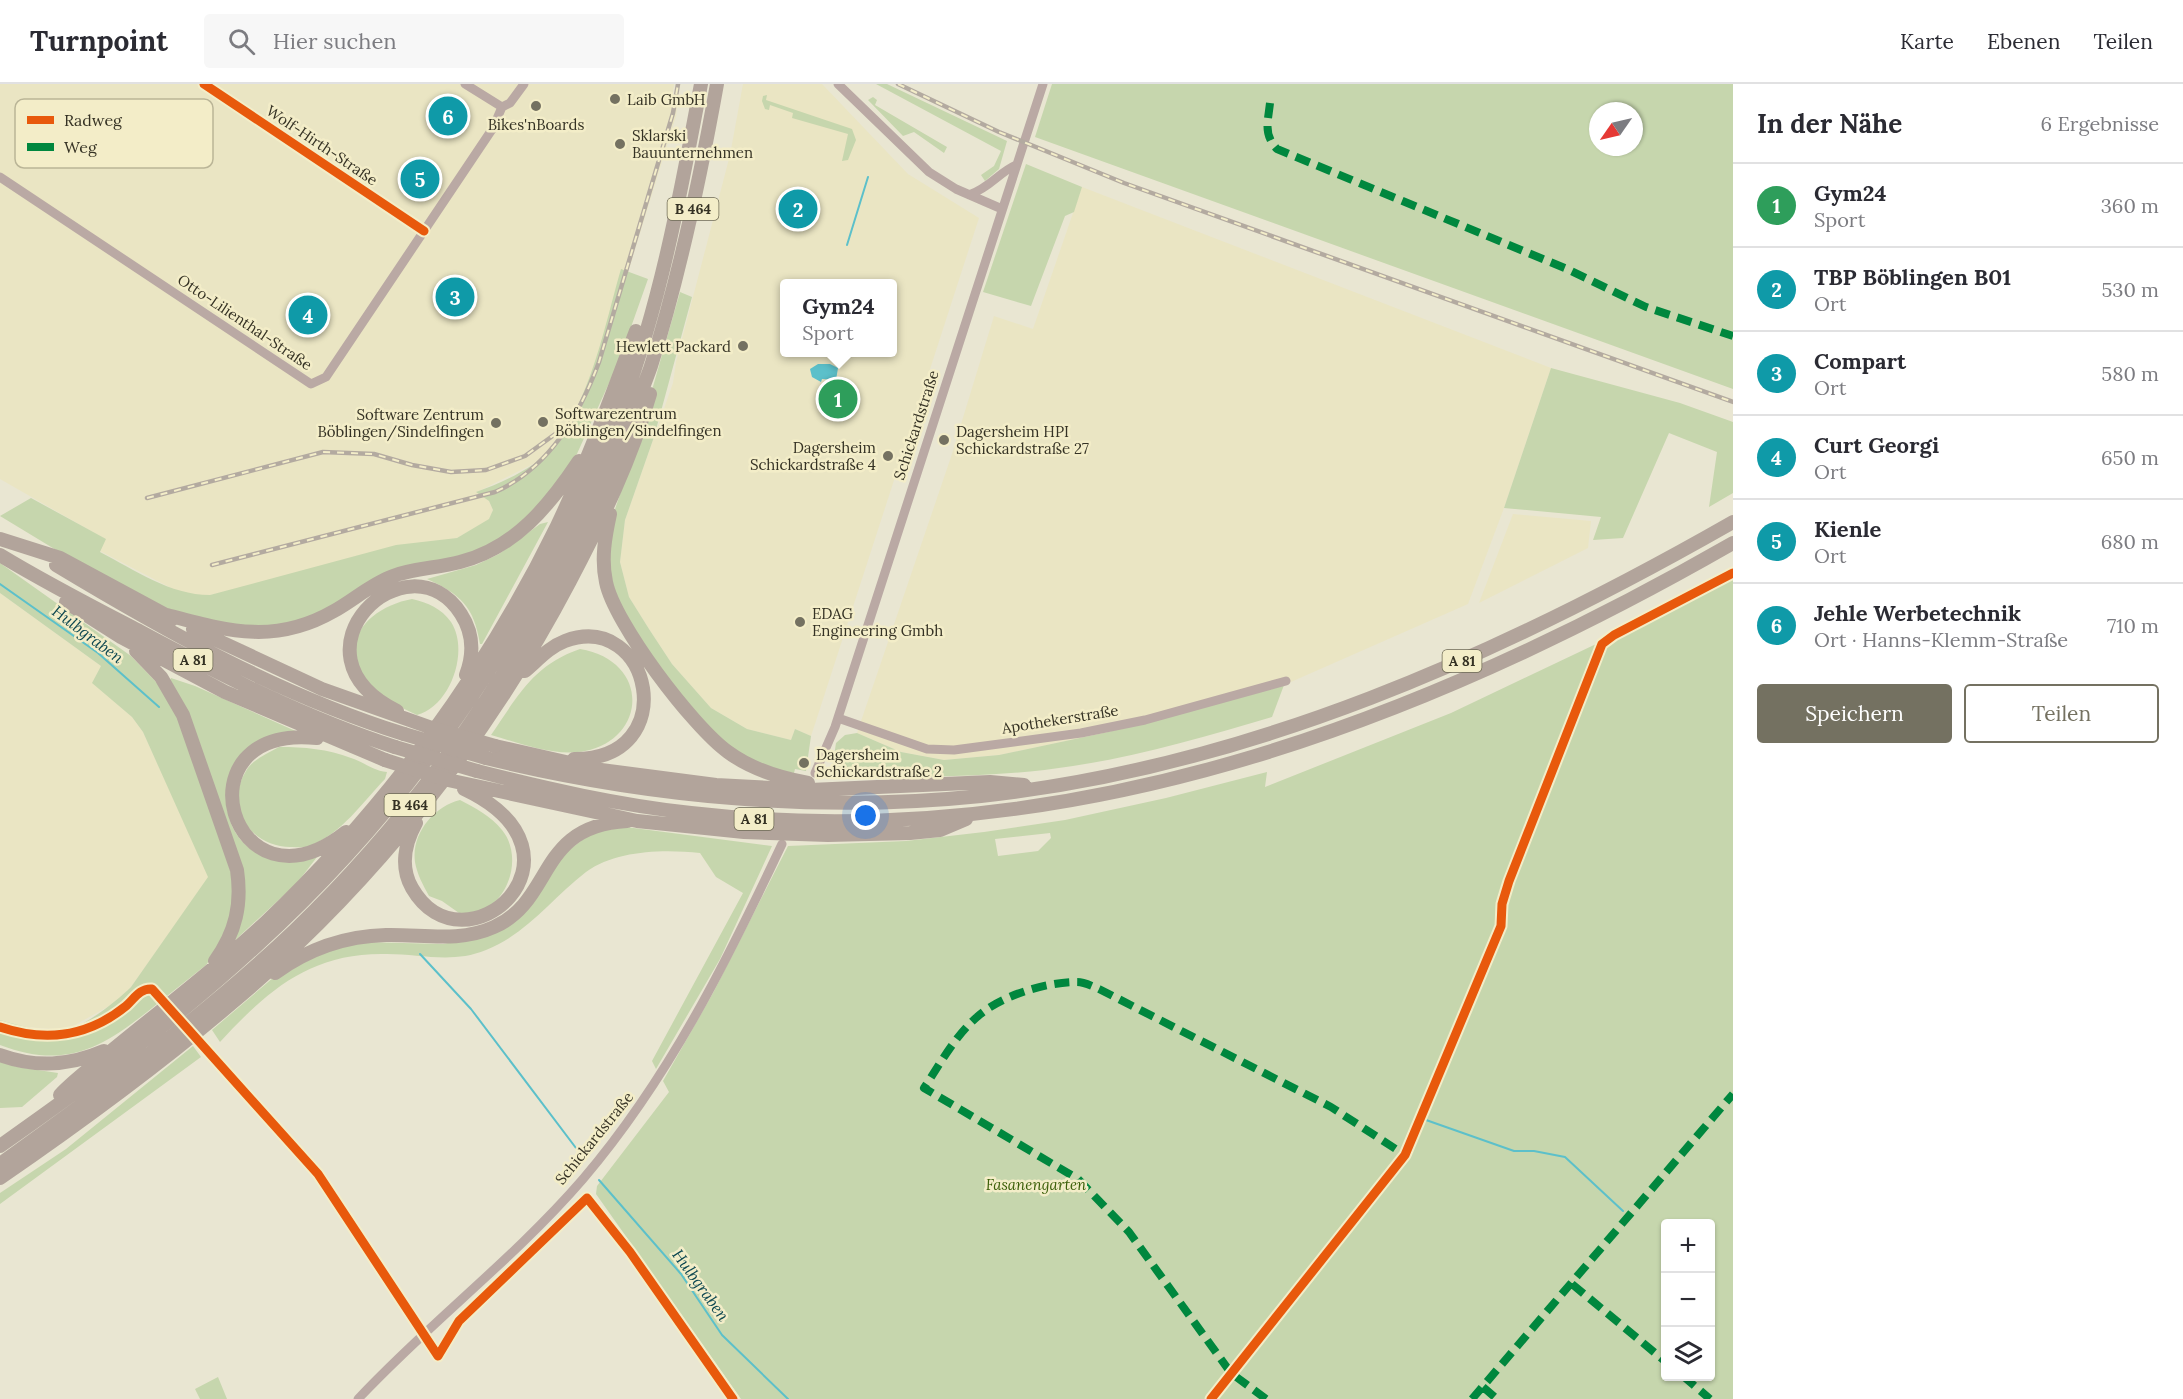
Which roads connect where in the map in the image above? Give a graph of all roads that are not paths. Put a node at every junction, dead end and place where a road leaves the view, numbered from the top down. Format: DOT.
graph roads {
  1 [pos="204,84"];
  2 [pos="465,84"];
  3 [pos="524,84"];
  4 [pos="701,84"];
  5 [pos="717,84"];
  6 [pos="838,84"];
  7 [pos="1042,84"];
  8 [pos="502,107"];
  9 [pos="1016,165"];
  10 [pos="0,177"];
  11 [pos="969,195"];
  12 [pos="1002,209"];
  13 [pos="424,231"];
  14 [pos="652,308"];
  15 [pos="663,324"];
  16 [pos="590,444"];
  17 [pos="614,494"];
  18 [pos="1733,522"];
  19 [pos="0,539"];
  20 [pos="1733,543"];
  21 [pos="25,547"];
  22 [pos="0,555"];
  23 [pos="0,560"];
  24 [pos="167,615"];
  25 [pos="121,638"];
  26 [pos="514,680"];
  27 [pos="1286,681"];
  28 [pos="460,694"];
  29 [pos="838,718"];
  30 [pos="421,723"];
  31 [pos="331,739"];
  32 [pos="543,758"];
  33 [pos="815,773"];
  34 [pos="466,786"];
  35 [pos="836,788"];
  36 [pos="1041,788"];
  37 [pos="432,795"];
  38 [pos="982,814"];
  39 [pos="364,818"];
  40 [pos="637,821"];
  41 [pos="782,843"];
  42 [pos="205,974"];
  43 [pos="234,1001"];
  44 [pos="116,1045"];
  45 [pos="0,1055"];
  46 [pos="48,1112"];
  47 [pos="0,1146"];
  48 [pos="0,1164"];
  49 [pos="0,1178"];
  50 [pos="358,1399"];
  1 -- 13 [label="street, Wolf-Hirth-Straße"];
  2 -- 8 [label="street"];
  3 -- 8 [label="street, Otto-Lilienthal-Straße"];
  4 -- 14 [label="highway, B 464"];
  5 -- 15 [label="highway, B 464"];
  6 -- 11 [label="street"];
  7 -- 9 [label="street, Schickardstraße"];
  8 -- 13 [label="street, Otto-Lilienthal-Straße"];
  9 -- 11 [label="street"];
  9 -- 12 [label="street, Schickardstraße"];
  10 -- 13 [label="street, Otto-Lilienthal-Straße"];
  11 -- 12 [label="street"];
  12 -- 29 [label="street, Schickardstraße"];
  14 -- 16 [label="highway, B 464"];
  14 -- 46 [label="highway, B 464"];
  15 -- 17 [label="highway, B 464"];
  15 -- 48 [label="highway, B 464"];
  16 -- 24 [label="highway"];
  16 -- 28 [label="highway, B 464"];
  17 -- 26 [label="highway, B 464"];
  17 -- 35 [label="highway"];
  18 -- 36 [label="highway, A 81"];
  19 -- 21 [label="highway, A 81"];
  20 -- 38 [label="highway, A 81"];
  21 -- 24 [label="highway"];
  21 -- 36 [label="highway, A 81, bridge"];
  22 -- 38 [label="highway, A 81, bridge"];
  23 -- 25 [label="highway"];
  24 -- 30 [label="highway"];
  25 -- 31 [label="highway"];
  25 -- 42 [label="highway"];
  26 -- 32 [label="highway"];
  26 -- 37 [label="highway, B 464"];
  27 -- 29 [label="street, Apothekerstraße"];
  28 -- 30 [label="highway"];
  28 -- 39 [label="highway, B 464"];
  29 -- 33 [label="street, Schickardstraße"];
  30 -- 32 [label="highway, bridge"];
  31 -- 34 [label="highway, bridge"];
  31 -- 39 [label="highway"];
  32 -- 35 [label="highway"];
  34 -- 37 [label="highway"];
  34 -- 40 [label="highway"];
  35 -- 36 [label="highway"];
  37 -- 43 [label="highway, B 464"];
  38 -- 40 [label="highway"];
  39 -- 42 [label="highway, B 464"];
  40 -- 43 [label="highway"];
  41 -- 50 [label="street, Schickardstraße"];
  42 -- 44 [label="highway, B 464"];
  43 -- 49 [label="highway, B 464"];
  44 -- 45 [label="highway"];
  44 -- 46 [label="highway, B 464"];
  46 -- 47 [label="highway, B 464"];
}
